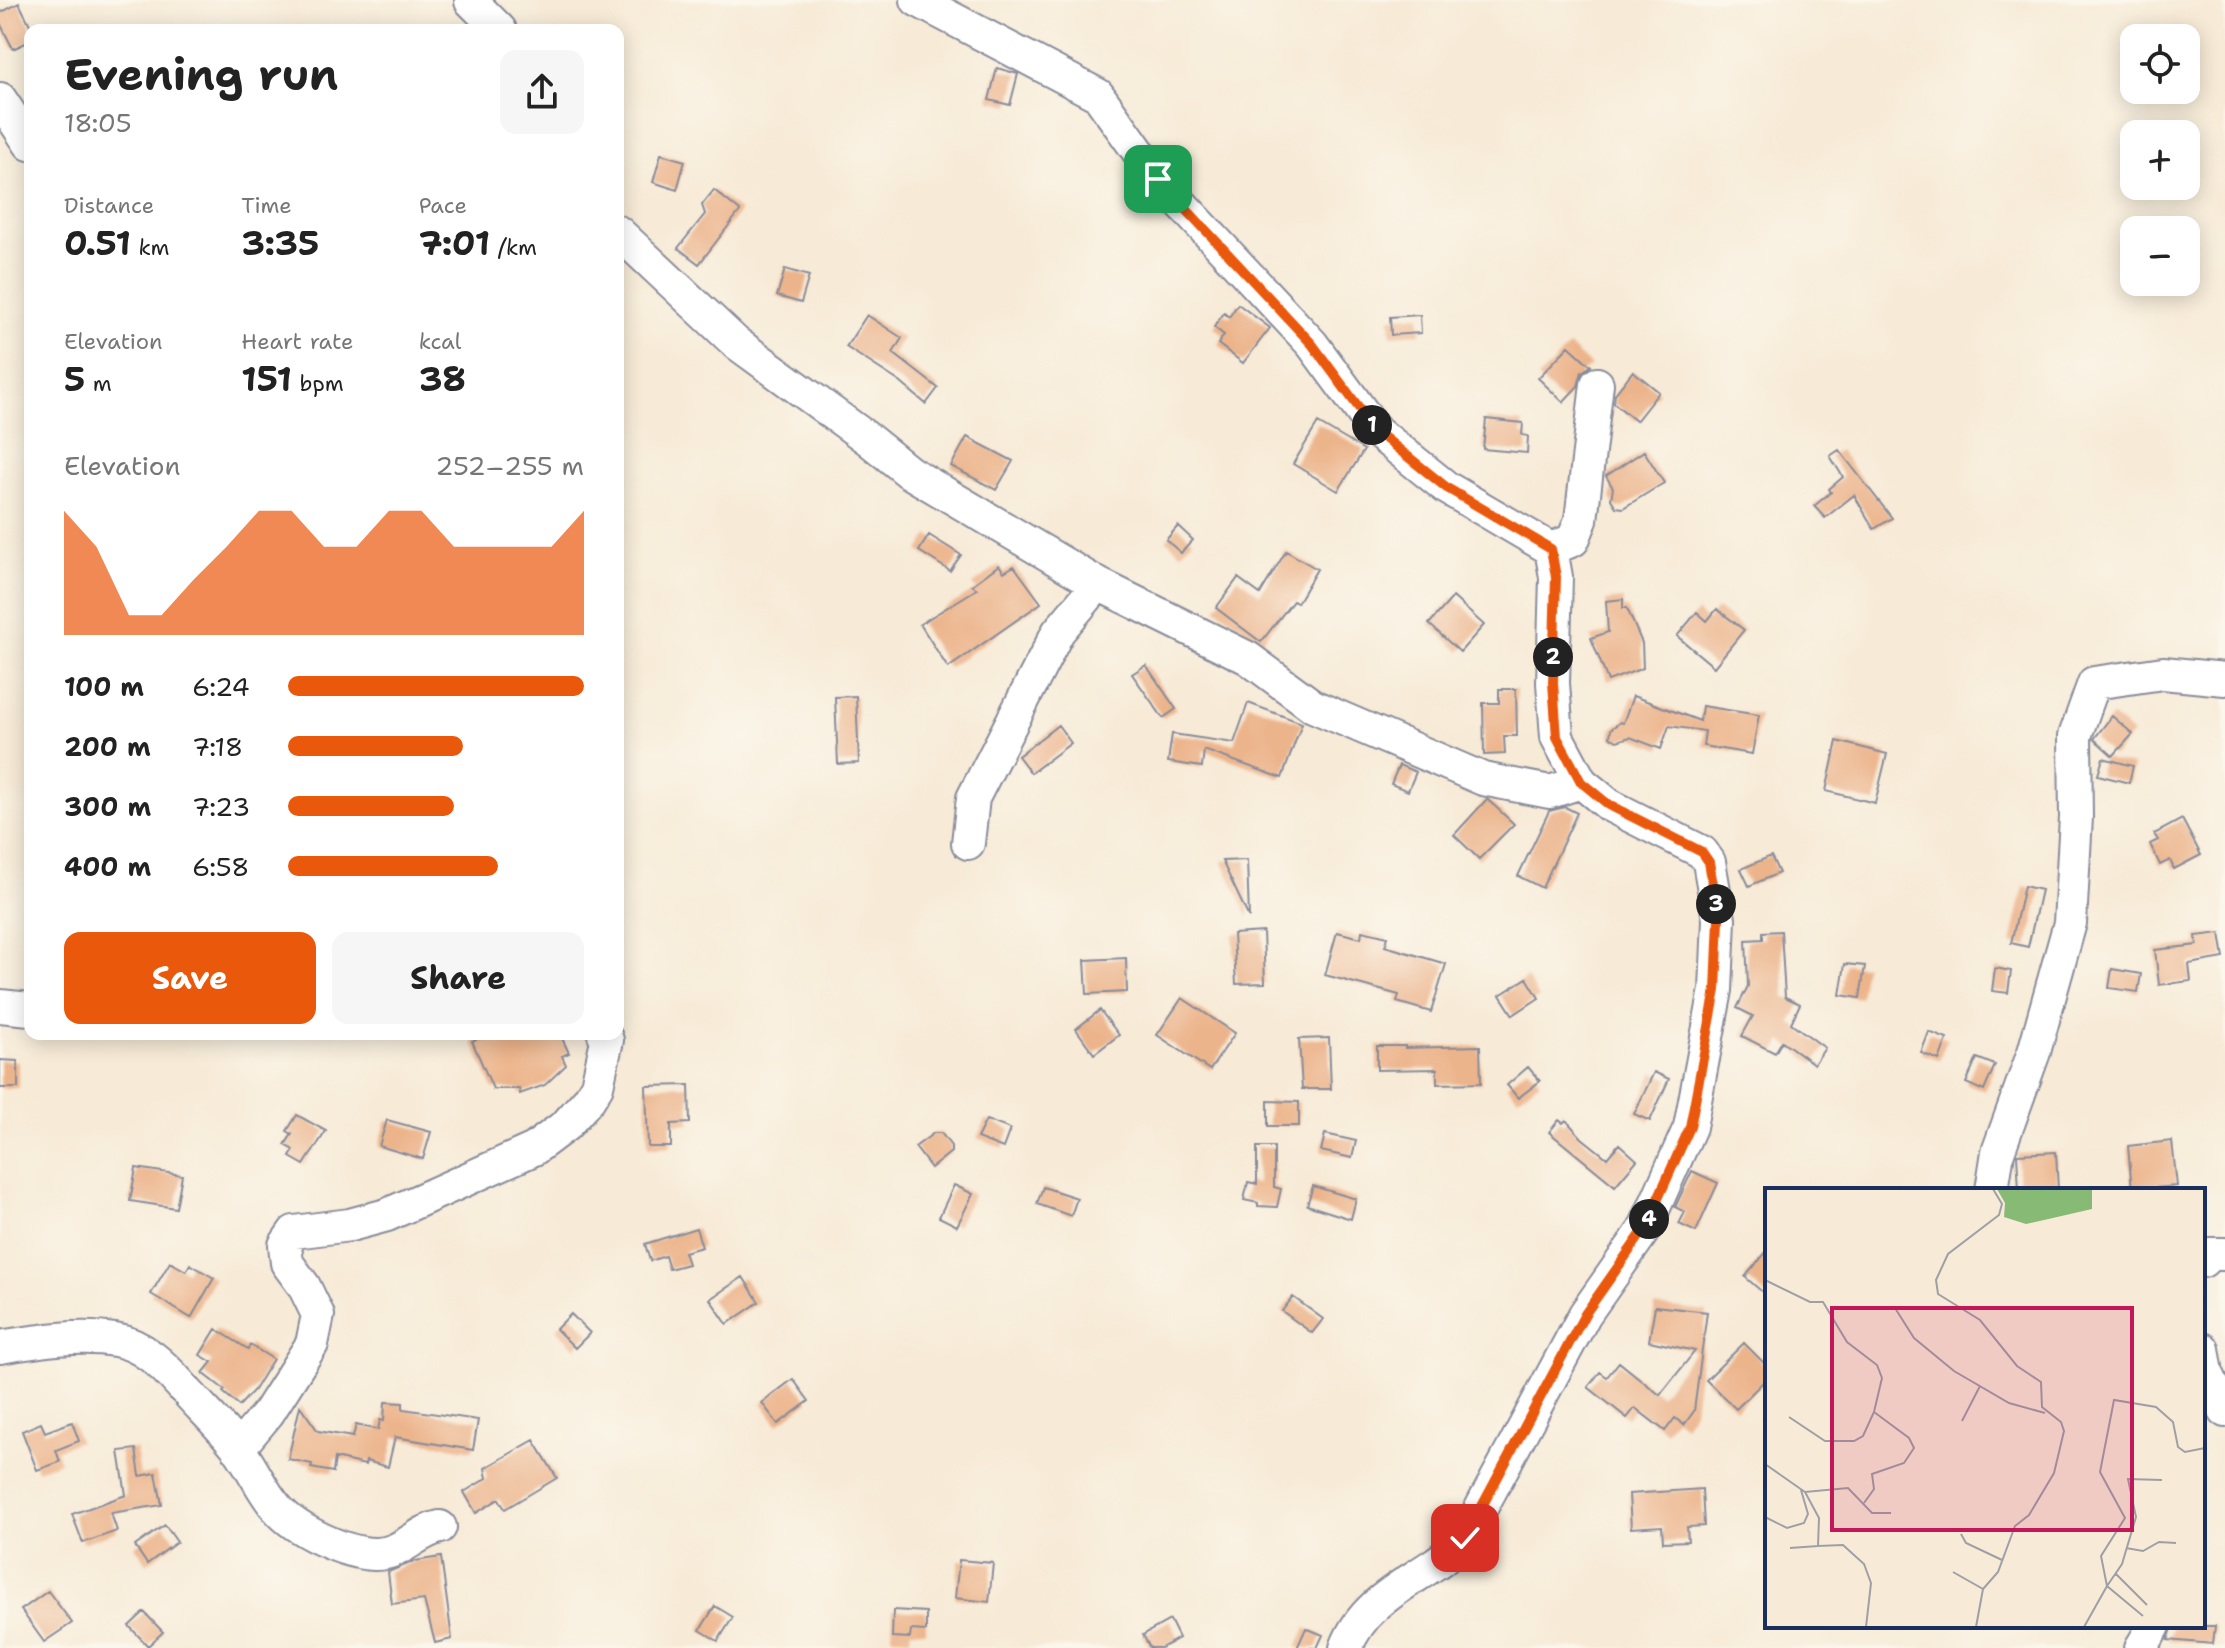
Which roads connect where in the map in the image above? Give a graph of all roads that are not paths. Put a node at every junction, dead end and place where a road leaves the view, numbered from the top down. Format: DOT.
graph roads {
  1 [pos="917,0"];
  2 [pos="471,1"];
  3 [pos="494,24"];
  4 [pos="0,99"];
  5 [pos="24,135"];
  6 [pos="624,238"];
  7 [pos="1597,384"];
  8 [pos="1551,549"];
  9 [pos="1098,584"];
  10 [pos="2225,679"];
  11 [pos="1581,782"];
  12 [pos="968,843"];
  13 [pos="0,1006"];
  14 [pos="24,1008"];
  15 [pos="607,1040"];
  16 [pos="1992,1188"];
  17 [pos="2225,1254"];
  18 [pos="2205,1259"];
  19 [pos="0,1347"];
  20 [pos="2205,1361"];
  21 [pos="2225,1411"];
  22 [pos="238,1449"];
  23 [pos="440,1527"];
  24 [pos="2153,1628"];
  25 [pos="1346,1648"];
  26 [pos="2141,1648"];
  1 -- 8 [label="street"];
  2 -- 3 [label="street"];
  4 -- 5 [label="street"];
  6 -- 9 [label="street"];
  7 -- 8 [label="street"];
  8 -- 11 [label="street"];
  9 -- 11 [label="street"];
  9 -- 12 [label="street"];
  10 -- 16 [label="street"];
  11 -- 25 [label="street"];
  13 -- 14 [label="street"];
  15 -- 22 [label="street"];
  17 -- 18 [label="street"];
  19 -- 22 [label="street"];
  20 -- 21 [label="street"];
  22 -- 23 [label="street"];
  24 -- 26 [label="street"];
}
